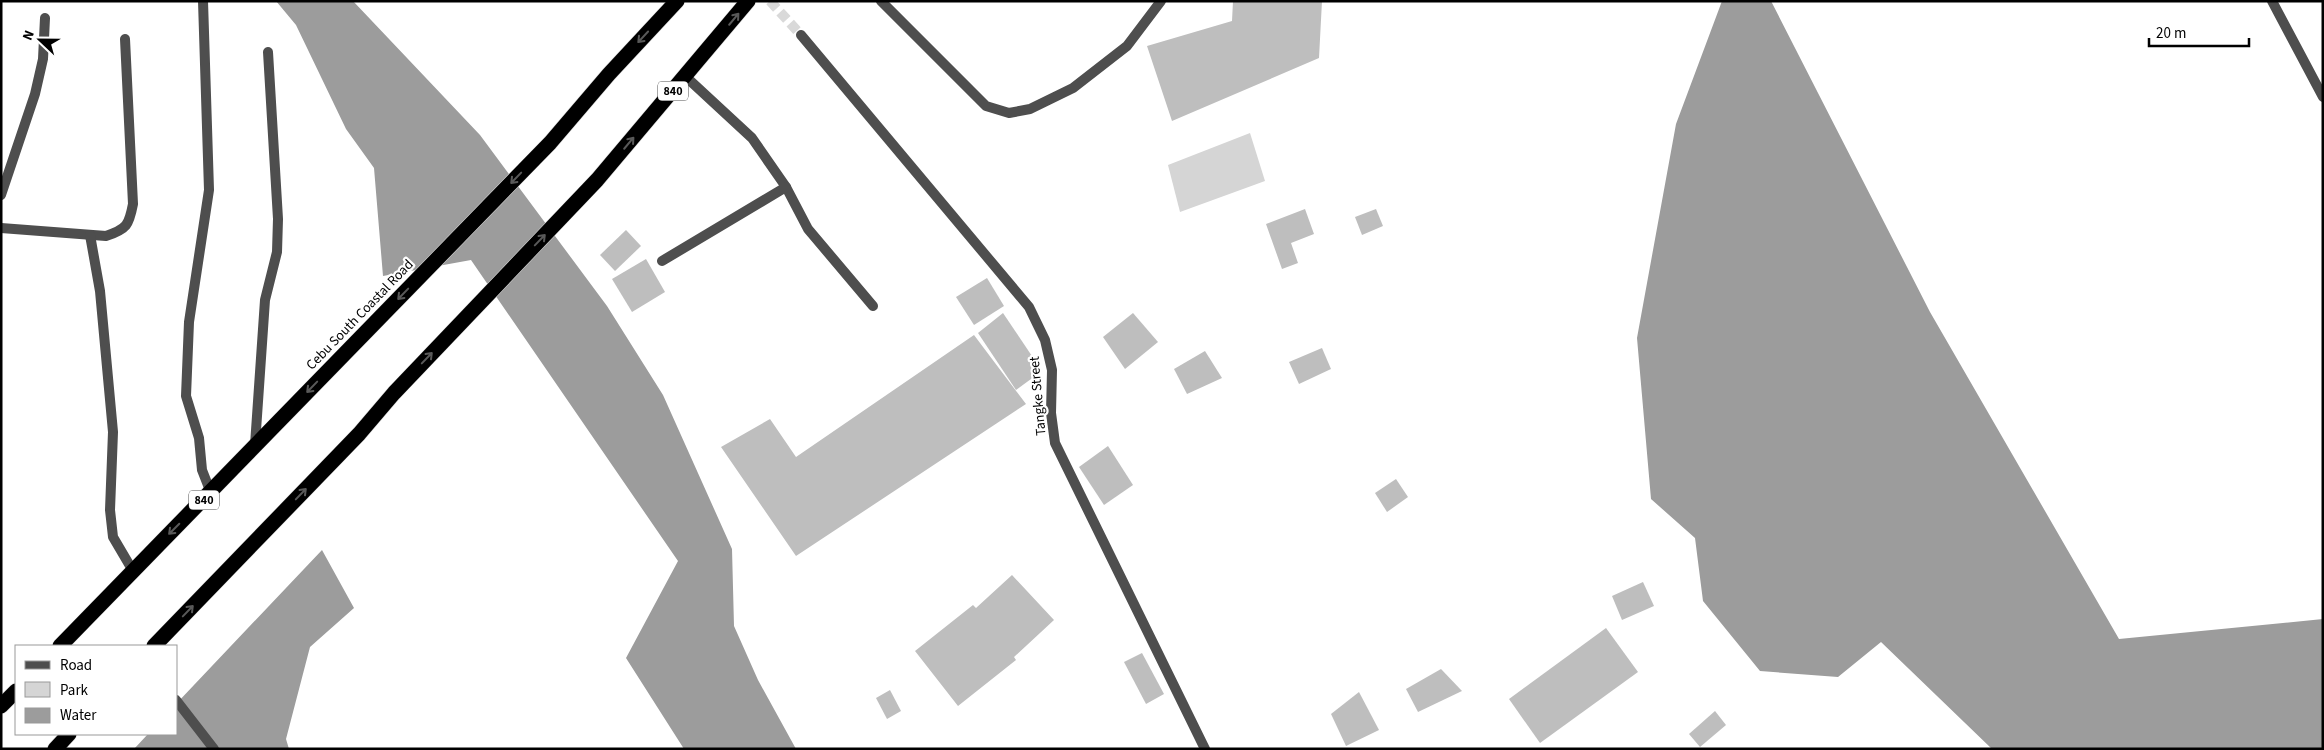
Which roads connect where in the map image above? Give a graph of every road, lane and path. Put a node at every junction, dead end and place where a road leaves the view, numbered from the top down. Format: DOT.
graph roads {
  1 [pos="203,1"];
  2 [pos="677,1"];
  3 [pos="748,1"];
  4 [pos="881,1"];
  5 [pos="1161,1"];
  6 [pos="2272,1"];
  7 [pos="45,18"];
  8 [pos="801,35"];
  9 [pos="125,39"];
  10 [pos="268,52"];
  11 [pos="685,76"];
  12 [pos="2323,97"];
  13 [pos="786,187"];
  14 [pos="1,195"];
  15 [pos="1,228"];
  16 [pos="90,235"];
  17 [pos="662,261"];
  18 [pos="873,306"];
  19 [pos="255,445"];
  20 [pos="211,493"];
  21 [pos="133,571"];
  22 [pos="61,645"];
  23 [pos="155,645"];
  24 [pos="15,692"];
  25 [pos="178,703"];
  26 [pos="1,706"];
  27 [pos="69,735"];
  28 [pos="55,749"];
  29 [pos="214,749"];
  30 [pos="1205,749"];
  1 -- 20 [label="street"];
  2 -- 19 [label="highway, Cebu South Coastal Road / 840, one-way"];
  11 -- 3 [label="highway, 840, one-way"];
  4 -- 5 [label="street"];
  6 -- 12 [label="street"];
  7 -- 14 [label="street"];
  8 -- 30 [label="street, Tangke Street"];
  9 -- 16 [label="street"];
  10 -- 19 [label="street"];
  11 -- 13 [label="street"];
  23 -- 11 [label="highway, 840, one-way"];
  13 -- 17 [label="street"];
  13 -- 18 [label="street"];
  15 -- 16 [label="street"];
  16 -- 21 [label="street"];
  19 -- 20 [label="highway, Cebu South Coastal Road / 840"];
  20 -- 21 [label="highway, Cebu South Coastal Road / 840, one-way"];
  21 -- 22 [label="highway, Cebu South Coastal Road / 840"];
  24 -- 26 [label="highway"];
  25 -- 29 [label="street"];
  27 -- 28 [label="highway"];
}
